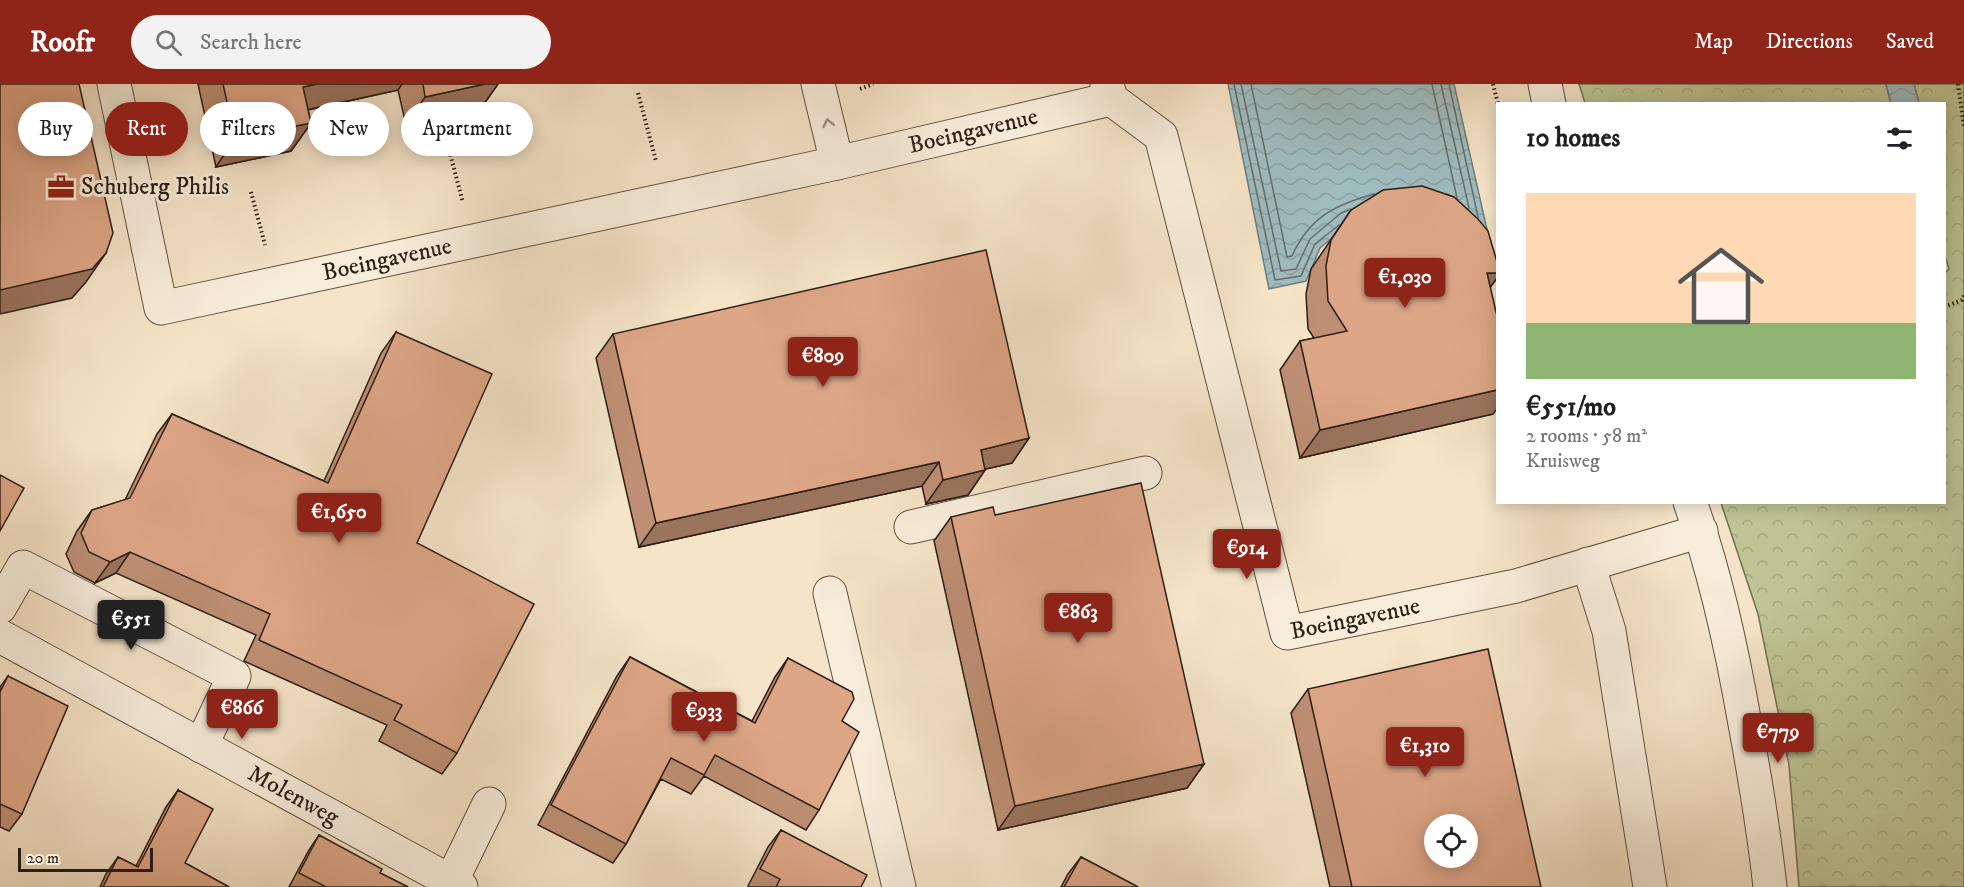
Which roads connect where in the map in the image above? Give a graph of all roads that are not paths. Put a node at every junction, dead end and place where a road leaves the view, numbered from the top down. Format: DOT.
graph roads {
  1 [pos="114,84"];
  2 [pos="818,84"];
  3 [pos="1545,84"];
  4 [pos="1109,92"];
  5 [pos="1550,102"];
  6 [pos="837,163"];
  7 [pos="1145,473"];
  8 [pos="1695,517"];
  9 [pos="912,527"];
  10 [pos="1588,564"];
  11 [pos="830,593"];
  12 [pos="0,607"];
  13 [pos="0,636"];
  14 [pos="201,746"];
  15 [pos="489,804"];
  16 [pos="456,884"];
  17 [pos="899,887"];
  18 [pos="1650,887"];
  19 [pos="1770,887"];
  1 -- 6 [label="street, Boeingavenue"];
  6 -- 2 [label="street, one-way"];
  3 -- 5 [label="street"];
  4 -- 6 [label="street, Boeingavenue"];
  4 -- 10 [label="street, Boeingavenue"];
  7 -- 9 [label="street"];
  8 -- 10 [label="street, Boeingavenue"];
  8 -- 19 [label="street"];
  10 -- 18 [label="street"];
  11 -- 17 [label="street"];
  12 -- 14 [label="street"];
  13 -- 14 [label="street, Molenweg"];
  14 -- 16 [label="street, Molenweg"];
  15 -- 16 [label="street"];
}
